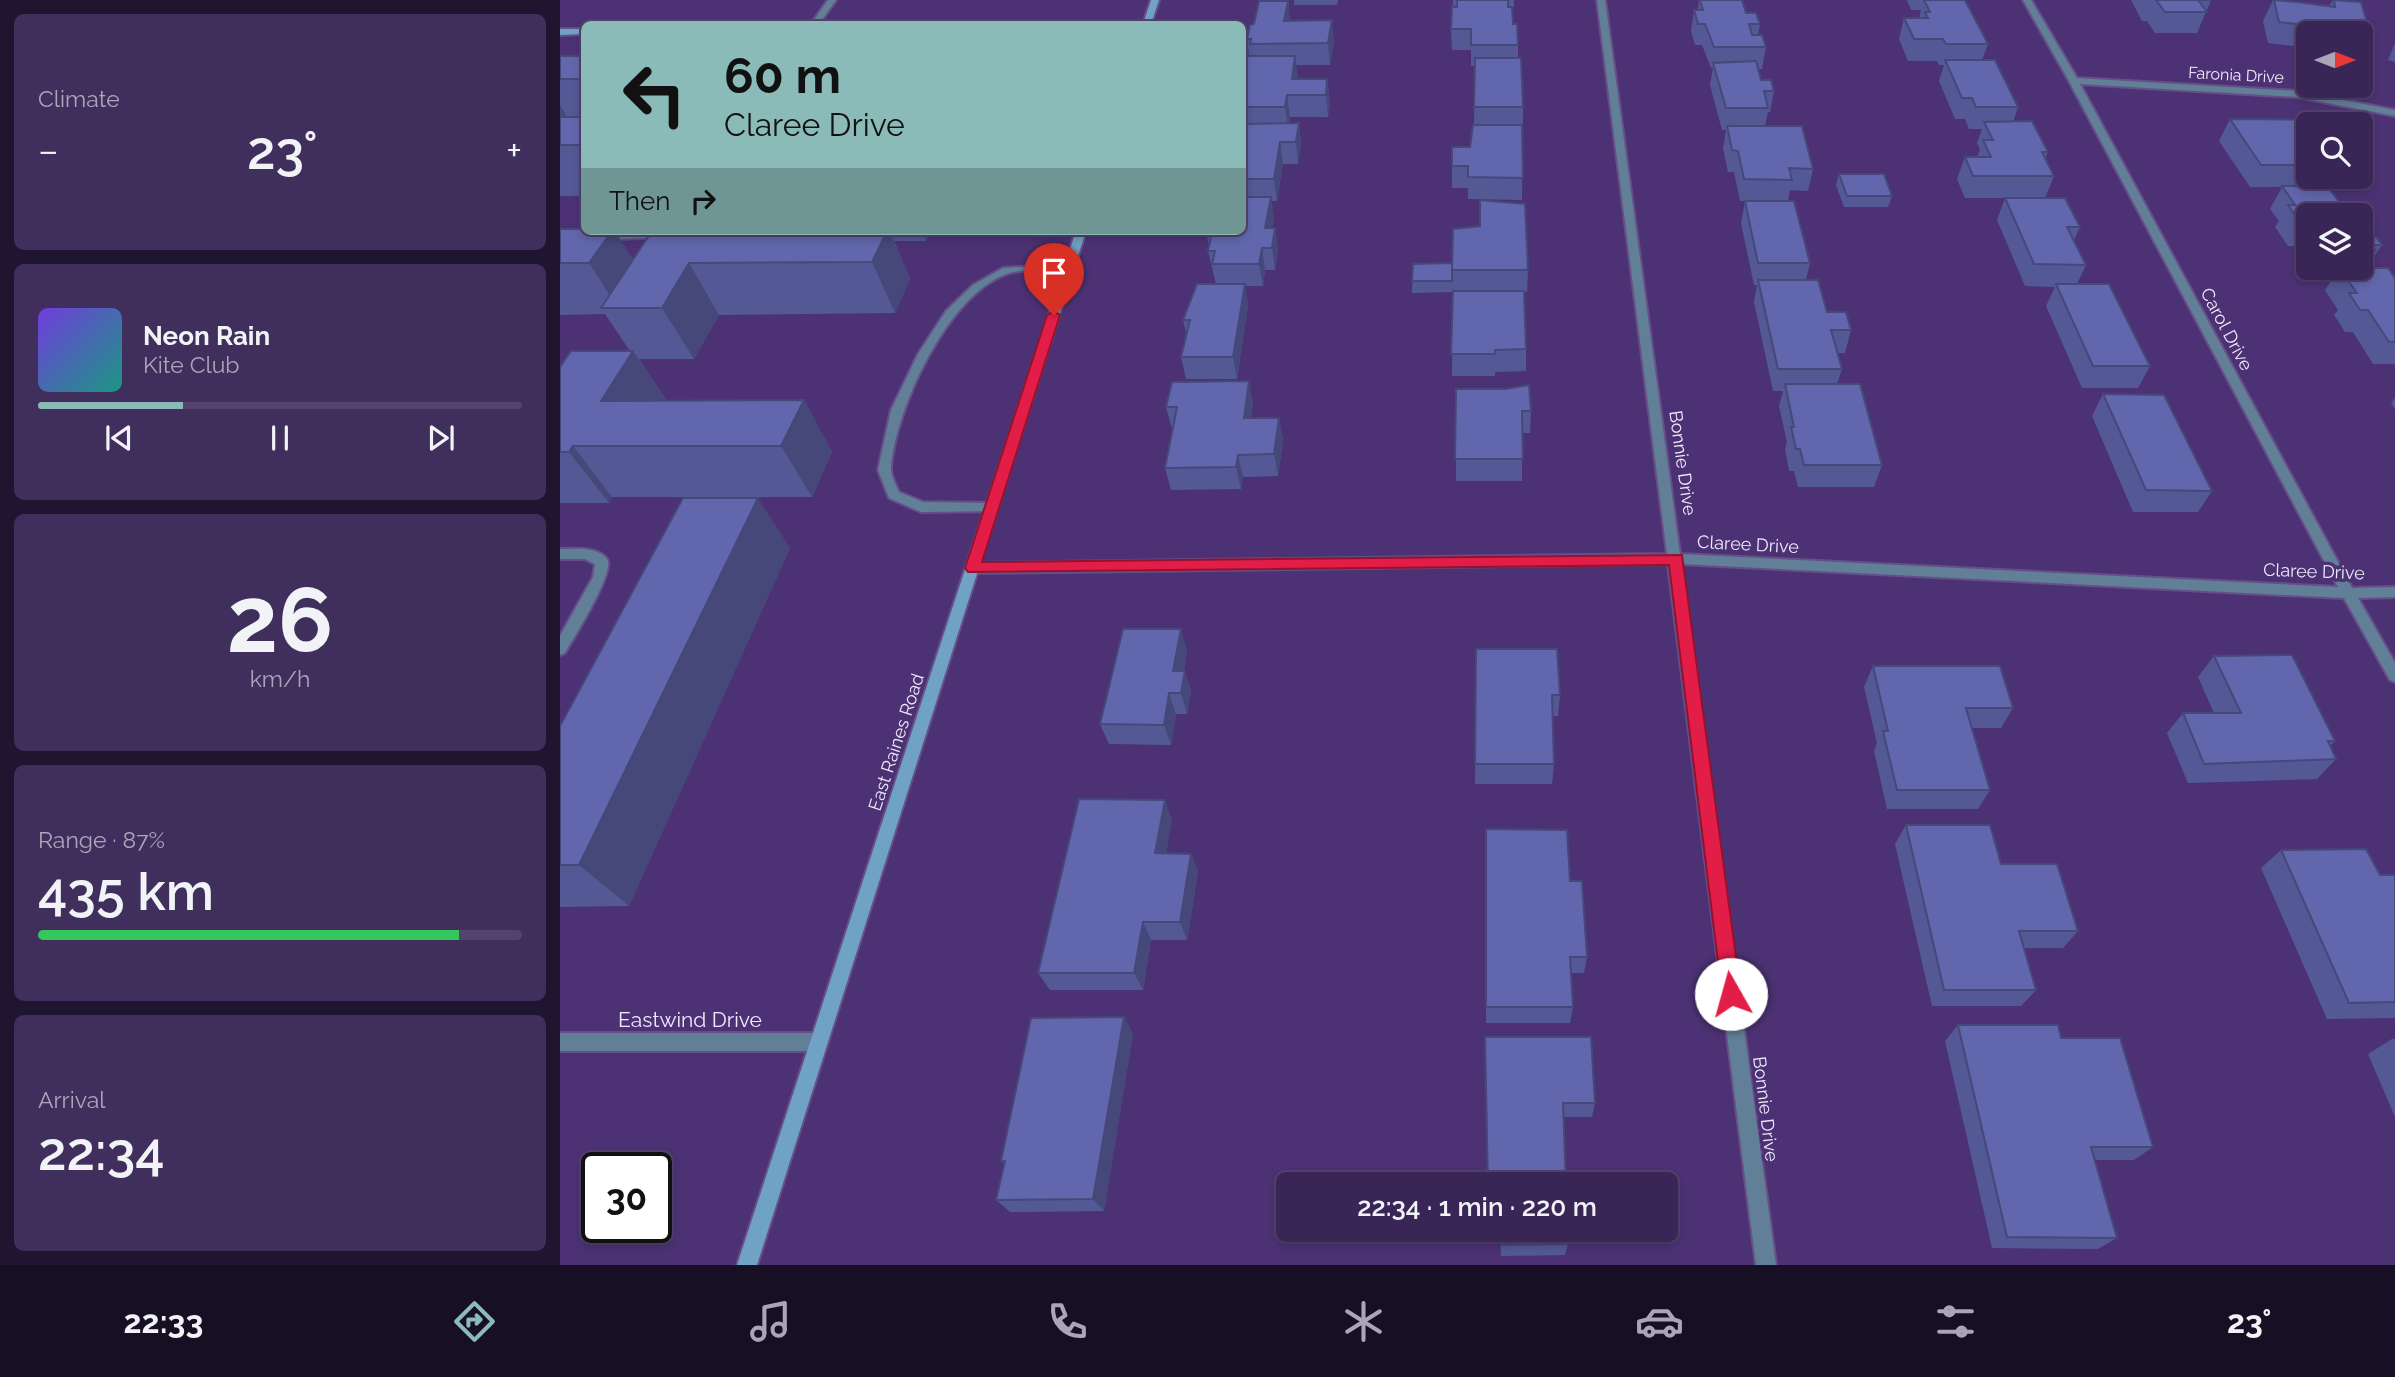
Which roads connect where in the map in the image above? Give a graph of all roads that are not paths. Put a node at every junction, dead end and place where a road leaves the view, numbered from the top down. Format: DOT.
graph roads {
  1 [pos="832,0"];
  2 [pos="1155,0"];
  3 [pos="1601,0"];
  4 [pos="2026,0"];
  5 [pos="818,21"];
  6 [pos="1148,21"];
  7 [pos="560,32"];
  8 [pos="581,32"];
  9 [pos="2074,81"];
  10 [pos="2395,113"];
  11 [pos="684,235"];
  12 [pos="1080,235"];
  13 [pos="617,236"];
  14 [pos="1069,267"];
  15 [pos="992,508"];
  16 [pos="560,554"];
  17 [pos="1676,559"];
  18 [pos="973,568"];
  19 [pos="2395,592"];
  20 [pos="2348,593"];
  21 [pos="560,649"];
  22 [pos="2395,676"];
  23 [pos="560,1042"];
  24 [pos="819,1042"];
  25 [pos="747,1265"];
  26 [pos="1766,1265"];
  1 -- 5 [label="street"];
  2 -- 6 [label="main road"];
  3 -- 17 [label="street, Bonnie Drive"];
  4 -- 9 [label="street, Carol Drive"];
  7 -- 8 [label="main road"];
  9 -- 10 [label="street, Faronia Drive"];
  9 -- 20 [label="street, Carol Drive"];
  11 -- 13 [label="street"];
  12 -- 14 [label="main road, East Raines Road"];
  14 -- 15 [label="main road, East Raines Road"];
  14 -- 15 [label="street"];
  15 -- 18 [label="main road, East Raines Road"];
  16 -- 21 [label="street"];
  17 -- 18 [label="street, Claree Drive"];
  17 -- 20 [label="street, Claree Drive"];
  17 -- 26 [label="street, Bonnie Drive"];
  18 -- 24 [label="main road, East Raines Road"];
  19 -- 20 [label="street, Claree Drive"];
  20 -- 22 [label="street, Carol Drive"];
  23 -- 24 [label="street, Eastwind Drive"];
  24 -- 25 [label="main road, East Raines Road"];
}
